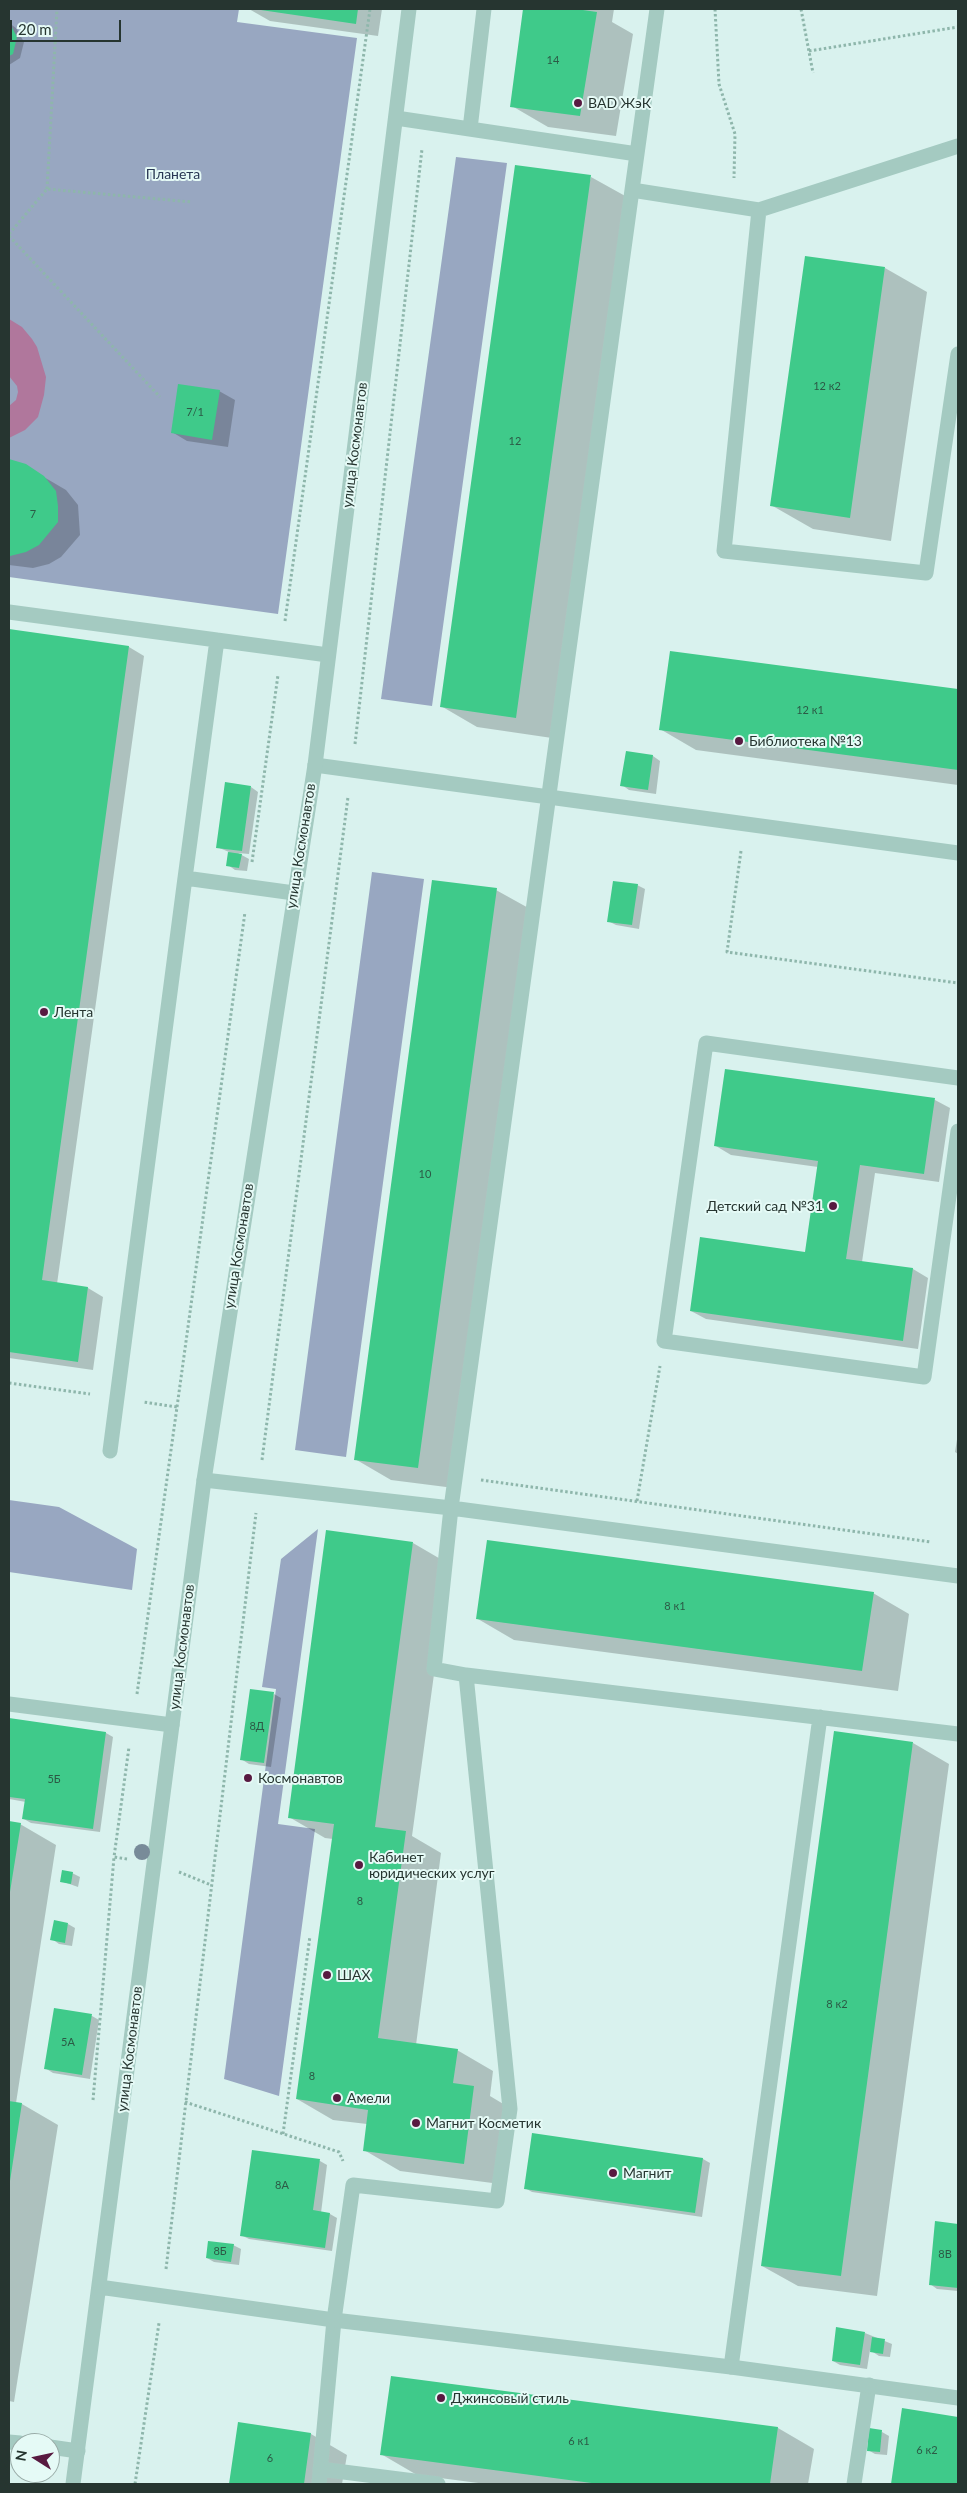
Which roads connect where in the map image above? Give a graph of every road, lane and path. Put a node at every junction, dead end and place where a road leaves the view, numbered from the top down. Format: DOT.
graph roads {
  1 [pos="57,9"];
  2 [pos="370,9"];
  3 [pos="409,9"];
  4 [pos="484,9"];
  5 [pos="657,9"];
  6 [pos="715,9"];
  7 [pos="801,9"];
  8 [pos="958,27"];
  9 [pos="810,51"];
  10 [pos="813,73"];
  11 [pos="396,118"];
  12 [pos="425,122"];
  13 [pos="470,129"];
  14 [pos="958,146"];
  15 [pos="637,154"];
  16 [pos="47,189"];
  17 [pos="632,190"];
  18 [pos="192,202"];
  19 [pos="733,206"];
  20 [pos="759,210"];
  21 [pos="9,235"];
  22 [pos="958,354"];
  23 [pos="160,397"];
  24 [pos="9,612"];
  25 [pos="216,640"];
  26 [pos="282,649"];
  27 [pos="328,655"];
  28 [pos="314,765"];
  29 [pos="352,770"];
  30 [pos="549,797"];
  31 [pos="745,824"];
  32 [pos="958,853"];
  33 [pos="185,878"];
  34 [pos="248,886"];
  35 [pos="294,893"];
  36 [pos="958,984"];
  37 [pos="958,1078"];
  38 [pos="958,1131"];
  39 [pos="952,1227"];
  40 [pos="664,1341"];
  41 [pos="9,1383"];
  42 [pos="117,1398"];
  43 [pos="177,1407"];
  44 [pos="110,1451"];
  45 [pos="456,1476"];
  46 [pos="204,1480"];
  47 [pos="259,1486"];
  48 [pos="637,1501"];
  49 [pos="451,1508"];
  50 [pos="939,1544"];
  51 [pos="958,1576"];
  52 [pos="466,1675"];
  53 [pos="9,1704"];
  54 [pos="820,1717"];
  55 [pos="133,1720"];
  56 [pos="172,1725"];
  57 [pos="958,1734"];
  58 [pos="154,1863"];
  59 [pos="210,1885"];
  60 [pos="310,1936"];
  61 [pos="185,2102"];
  62 [pos="283,2134"];
  63 [pos="353,2185"];
  64 [pos="99,2288"];
  65 [pos="163,2296"];
  66 [pos="334,2320"];
  67 [pos="732,2367"];
  68 [pos="869,2385"];
  69 [pos="958,2398"];
  70 [pos="60,2448"];
  71 [pos="78,2451"];
  72 [pos="320,2469"];
  73 [pos="73,2484"];
  74 [pos="135,2484"];
  75 [pos="319,2484"];
  76 [pos="438,2484"];
  77 [pos="854,2484"];
  1 -- 16 [label="path"];
  2 -- 26 [label="path"];
  3 -- 11 [label="street, улица Космонавтов"];
  4 -- 13 [label="street"];
  5 -- 15 [label="street"];
  6 -- 19 [label="path"];
  7 -- 9 [label="path"];
  8 -- 9 [label="path"];
  9 -- 10 [label="path"];
  11 -- 12 [label="street"];
  11 -- 27 [label="street, улица Космонавтов"];
  12 -- 13 [label="street"];
  12 -- 29 [label="path"];
  13 -- 15 [label="street"];
  14 -- 20 [label="street"];
  15 -- 17 [label="street"];
  16 -- 18 [label="path"];
  16 -- 21 [label="path"];
  17 -- 19 [label="street"];
  17 -- 30 [label="street"];
  19 -- 20 [label="street"];
  20 -- 22 [label="street"];
  21 -- 23 [label="path"];
  24 -- 25 [label="street"];
  25 -- 26 [label="street"];
  25 -- 33 [label="street"];
  26 -- 27 [label="street"];
  26 -- 34 [label="path"];
  27 -- 28 [label="street, улица Космонавтов"];
  28 -- 29 [label="street"];
  28 -- 35 [label="street, улица Космонавтов"];
  29 -- 30 [label="street"];
  29 -- 47 [label="path"];
  30 -- 31 [label="street"];
  30 -- 45 [label="street"];
  31 -- 32 [label="street"];
  31 -- 36 [label="path"];
  33 -- 34 [label="street"];
  33 -- 42 [label="street"];
  34 -- 35 [label="street"];
  34 -- 43 [label="path"];
  35 -- 46 [label="street, улица Космонавтов"];
  37 -- 40 [label="street"];
  38 -- 39 [label="street"];
  39 -- 40 [label="street"];
  40 -- 48 [label="path"];
  41 -- 42 [label="path"];
  42 -- 43 [label="path"];
  42 -- 44 [label="street"];
  43 -- 55 [label="path"];
  45 -- 48 [label="path"];
  45 -- 49 [label="street"];
  46 -- 47 [label="street"];
  46 -- 56 [label="street, улица Космонавтов"];
  47 -- 49 [label="street"];
  47 -- 59 [label="path"];
  48 -- 50 [label="path"];
  49 -- 51 [label="street"];
  49 -- 52 [label="street"];
  52 -- 54 [label="street"];
  52 -- 63 [label="street"];
  53 -- 55 [label="street"];
  54 -- 57 [label="street"];
  54 -- 67 [label="street"];
  55 -- 56 [label="street"];
  55 -- 58 [label="path"];
  56 -- 58 [label="street, улица Космонавтов"];
  58 -- 59 [label="path"];
  58 -- 64 [label="street, улица Космонавтов"];
  59 -- 61 [label="path"];
  60 -- 62 [label="path"];
  61 -- 62 [label="path"];
  61 -- 65 [label="path"];
  62 -- 63 [label="path"];
  63 -- 66 [label="street"];
  64 -- 65 [label="street"];
  64 -- 71 [label="street, улица Космонавтов"];
  65 -- 66 [label="street"];
  65 -- 74 [label="path"];
  66 -- 67 [label="street"];
  66 -- 72 [label="street"];
  67 -- 68 [label="street"];
  68 -- 69 [label="street"];
  68 -- 77 [label="street"];
  70 -- 71 [label="street"];
  71 -- 73 [label="street, улица Космонавтов"];
  72 -- 75 [label="street"];
  72 -- 76 [label="street"];
}
